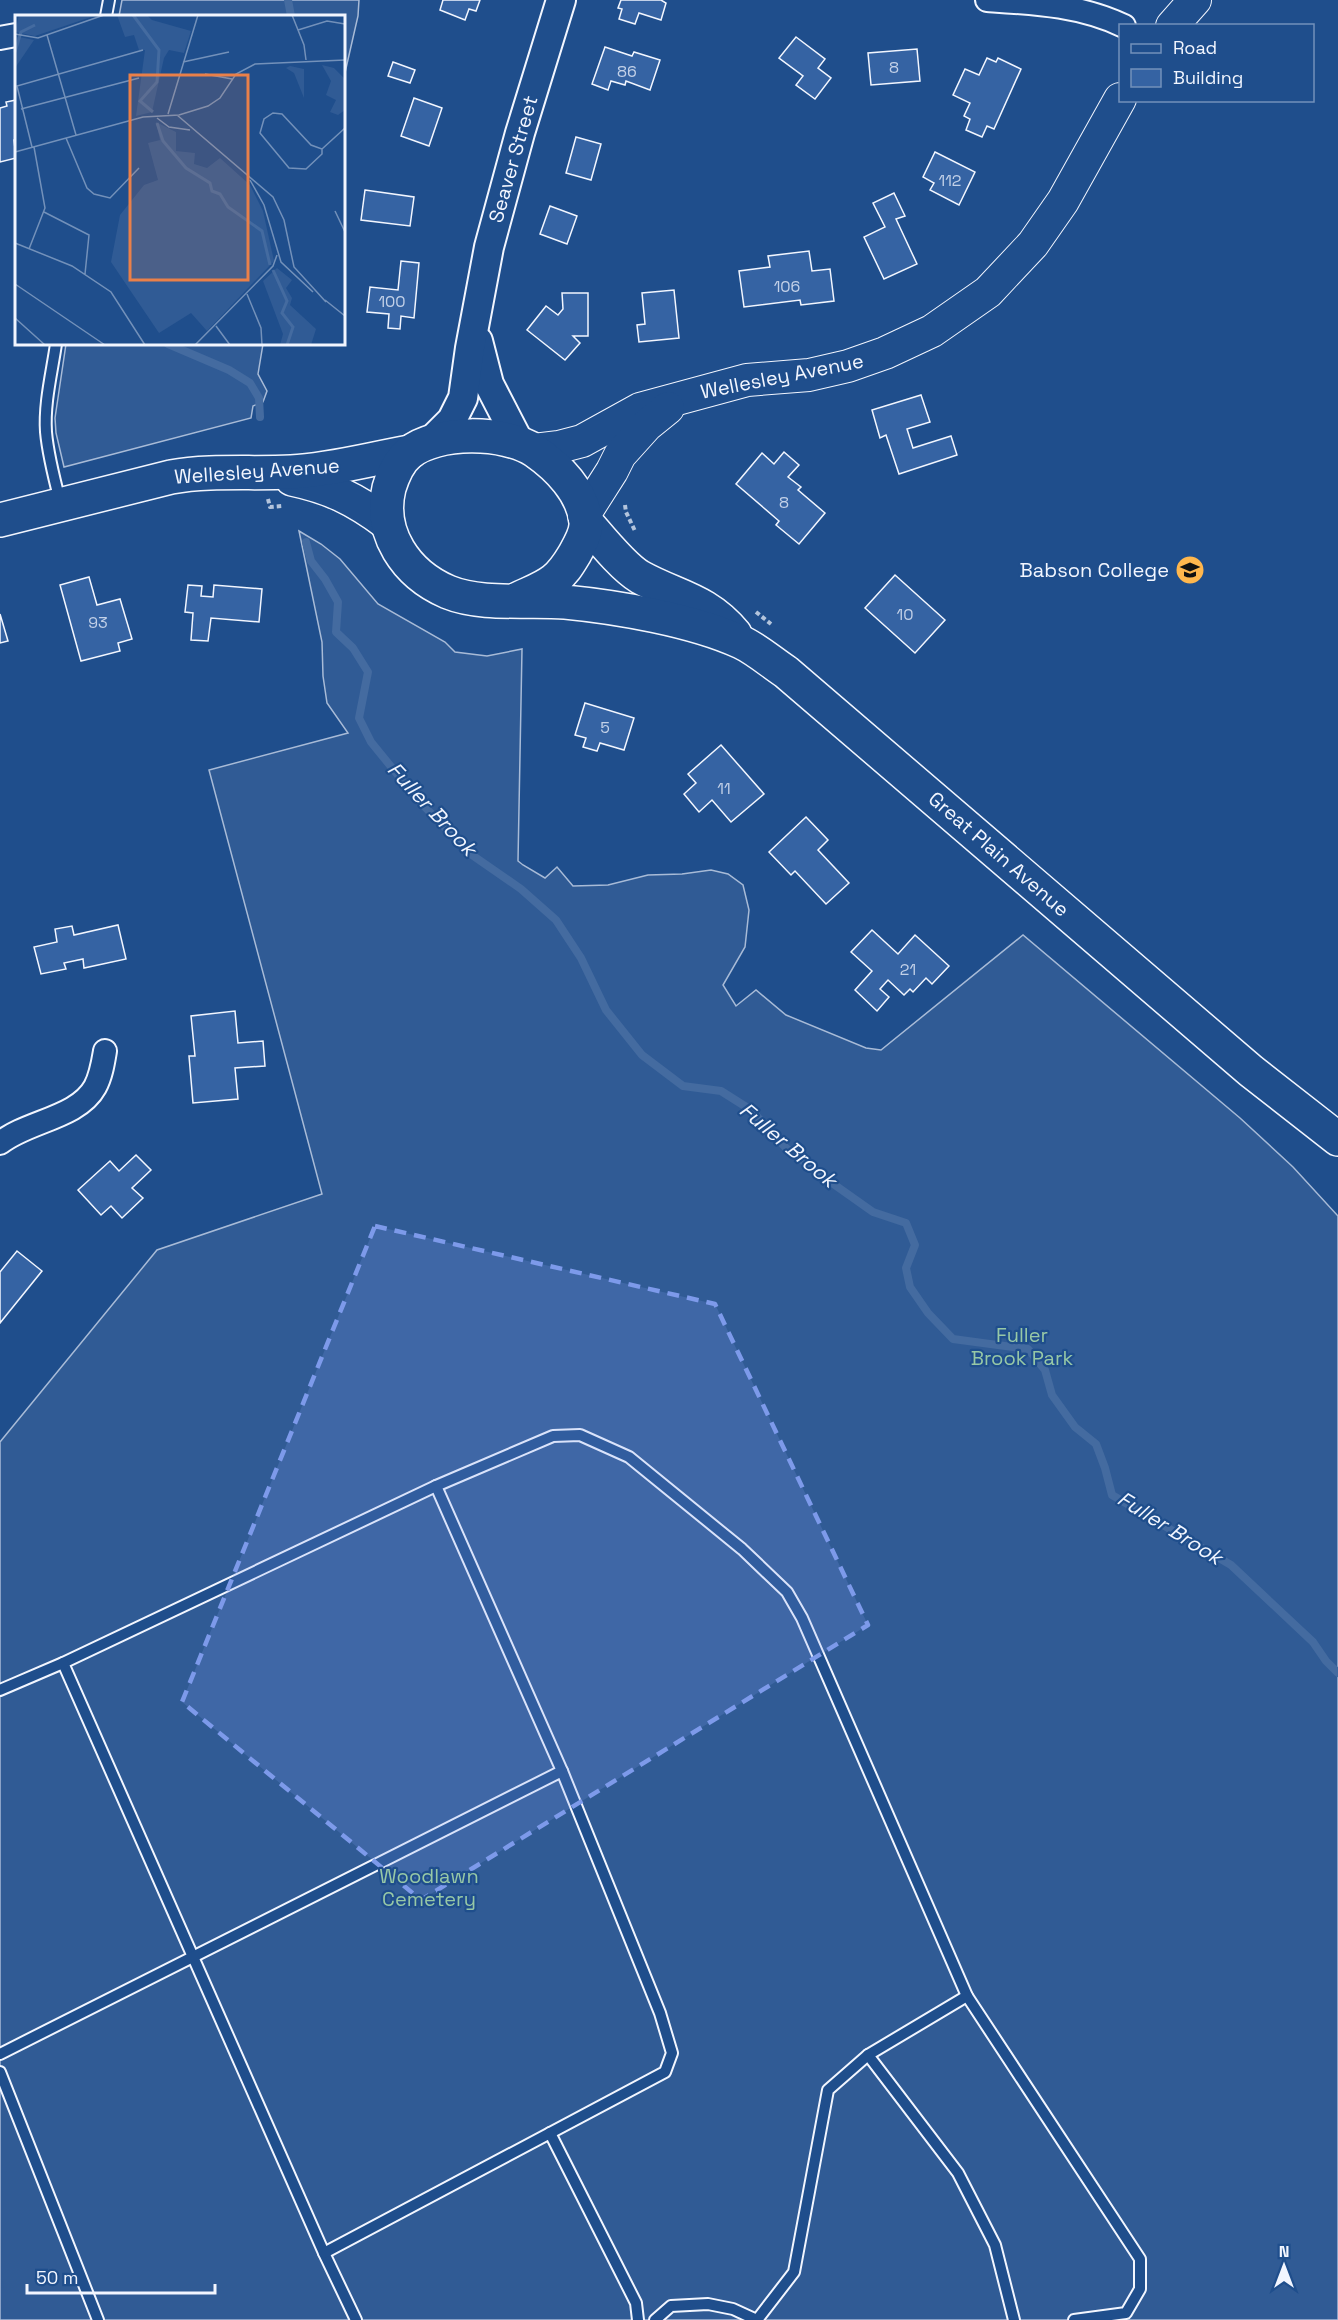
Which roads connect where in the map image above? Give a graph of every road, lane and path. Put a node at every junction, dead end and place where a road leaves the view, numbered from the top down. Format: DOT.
graph roads {
  1 [pos="109,0"];
  2 [pos="561,0"];
  3 [pos="987,0"];
  4 [pos="1195,0"];
  5 [pos="106,15"];
  6 [pos="1119,24"];
  7 [pos="1174,24"];
  8 [pos="15,35"];
  9 [pos="0,38"];
  10 [pos="1119,101"];
  11 [pos="476,320"];
  12 [pos="56,345"];
  13 [pos="683,396"];
  14 [pos="527,447"];
  15 [pos="420,448"];
  16 [pos="612,471"];
  17 [pos="261,472"];
  18 [pos="61,504"];
  19 [pos="585,519"];
  20 [pos="0,520"];
  21 [pos="387,523"];
  22 [pos="639,539"];
  23 [pos="514,601"];
  24 [pos="752,609"];
  25 [pos="774,628"];
  26 [pos="742,642"];
  27 [pos="105,1051"];
  28 [pos="1251,1071"];
  29 [pos="1338,1139"];
  30 [pos="0,1143"];
  31 [pos="1338,1159"];
  32 [pos="436,1485"];
  33 [pos="63,1663"];
  34 [pos="0,1690"];
  35 [pos="562,1772"];
  36 [pos="194,1958"];
  37 [pos="967,1996"];
  38 [pos="0,2054"];
  39 [pos="867,2055"];
  40 [pos="0,2072"];
  41 [pos="550,2133"];
  42 [pos="324,2253"];
  43 [pos="98,2320"];
  44 [pos="356,2320"];
  45 [pos="638,2320"];
  46 [pos="655,2320"];
  47 [pos="757,2320"];
  48 [pos="1014,2320"];
  49 [pos="1074,2320"];
  1 -- 5 [label="lane"];
  2 -- 11 [label="street, Seaver Street"];
  3 -- 6 [label="street"];
  4 -- 7 [label="main road"];
  8 -- 9 [label="street"];
  10 -- 13 [label="main road, Wellesley Avenue"];
  11 -- 14 [label="street, Seaver Street"];
  11 -- 15 [label="street, Seaver Street"];
  12 -- 18 [label="lane"];
  13 -- 14 [label="main road, Wellesley Avenue"];
  13 -- 16 [label="main road, Wellesley Avenue"];
  14 -- 15 [label="main road"];
  14 -- 19 [label="main road"];
  15 -- 17 [label="main road, Wellesley Avenue"];
  15 -- 21 [label="main road"];
  16 -- 19 [label="main road, Wellesley Avenue"];
  16 -- 22 [label="path"];
  17 -- 18 [label="main road, Wellesley Avenue"];
  17 -- 21 [label="main road"];
  18 -- 20 [label="main road, Wellesley Avenue"];
  19 -- 23 [label="main road"];
  19 -- 26 [label="main road, Great Plain Avenue"];
  21 -- 23 [label="main road"];
  23 -- 26 [label="main road, Great Plain Avenue"];
  24 -- 25 [label="path"];
  26 -- 28 [label="main road, Great Plain Avenue"];
  27 -- 30 [label="street"];
  28 -- 29 [label="main road, Great Plain Avenue"];
  28 -- 31 [label="main road, Great Plain Avenue"];
  32 -- 33 [label="lane"];
  32 -- 35 [label="lane"];
  32 -- 37 [label="lane"];
  33 -- 34 [label="lane"];
  33 -- 36 [label="lane"];
  35 -- 36 [label="lane"];
  35 -- 41 [label="lane"];
  36 -- 38 [label="lane"];
  36 -- 42 [label="lane"];
  37 -- 39 [label="lane"];
  37 -- 49 [label="lane"];
  39 -- 47 [label="lane"];
  39 -- 48 [label="lane"];
  40 -- 43 [label="lane"];
  41 -- 42 [label="lane"];
  41 -- 45 [label="lane"];
  42 -- 44 [label="lane"];
  46 -- 47 [label="lane"];
}
